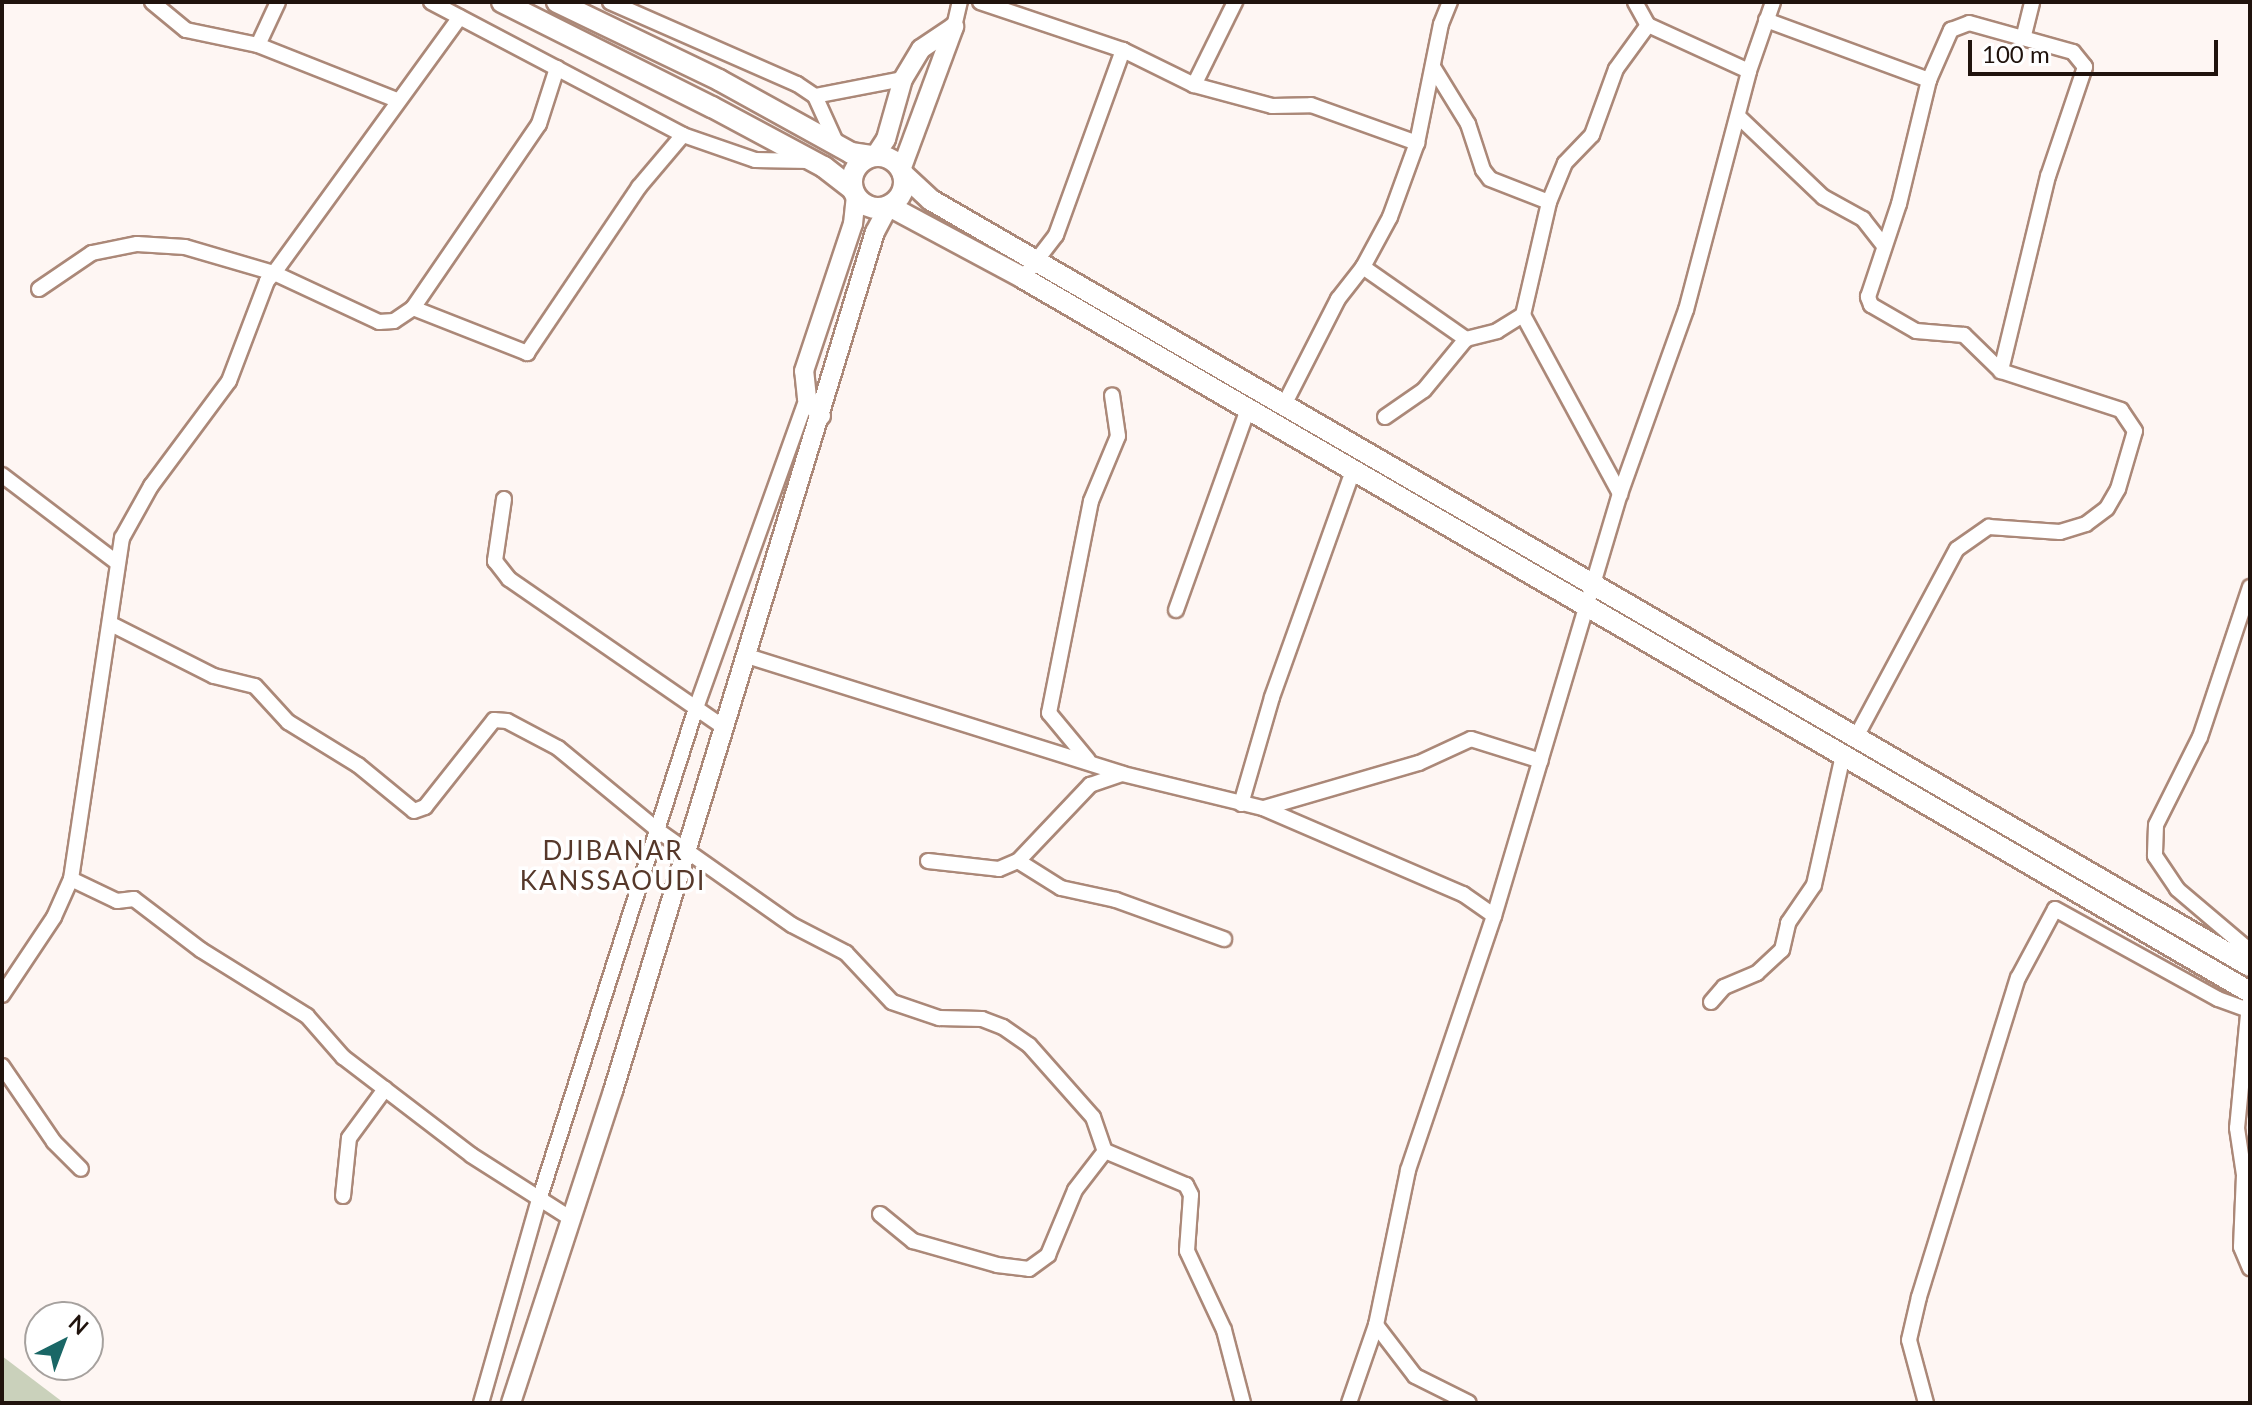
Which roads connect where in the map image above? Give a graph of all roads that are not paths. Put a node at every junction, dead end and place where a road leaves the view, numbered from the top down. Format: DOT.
graph roads {
  1 [pos="152,2"];
  2 [pos="278,2"];
  3 [pos="431,2"];
  4 [pos="502,2"];
  5 [pos="557,2"];
  6 [pos="610,2"];
  7 [pos="960,2"];
  8 [pos="980,2"];
  9 [pos="1235,2"];
  10 [pos="1450,2"];
  11 [pos="1635,2"];
  12 [pos="1773,2"];
  13 [pos="2032,2"];
  14 [pos="460,17"];
  15 [pos="1766,20"];
  16 [pos="1648,25"];
  17 [pos="954,27"];
  18 [pos="2024,35"];
  19 [pos="258,45"];
  20 [pos="1123,50"];
  21 [pos="1433,67"];
  22 [pos="557,68"];
  23 [pos="1749,71"];
  24 [pos="903,79"];
  25 [pos="719,80"];
  26 [pos="1929,80"];
  27 [pos="1194,85"];
  28 [pos="815,96"];
  29 [pos="397,100"];
  30 [pos="712,107"];
  31 [pos="1739,117"];
  32 [pos="683,135"];
  33 [pos="835,140"];
  34 [pos="1417,143"];
  35 [pos="874,156"];
  36 [pos="812,161"];
  37 [pos="902,172"];
  38 [pos="854,193"];
  39 [pos="1549,202"];
  40 [pos="889,206"];
  41 [pos="1883,245"];
  42 [pos="1038,261"];
  43 [pos="1363,267"];
  44 [pos="274,273"];
  45 [pos="1023,278"];
  46 [pos="39,289"];
  47 [pos="413,308"];
  48 [pos="1523,315"];
  49 [pos="1466,339"];
  50 [pos="2001,371"];
  51 [pos="1112,395"];
  52 [pos="807,398"];
  53 [pos="1284,405"];
  54 [pos="1248,409"];
  55 [pos="821,416"];
  56 [pos="1385,417"];
  57 [pos="1353,471"];
  58 [pos="2,475"];
  59 [pos="1620,494"];
  60 [pos="504,499"];
  61 [pos="115,561"];
  62 [pos="1595,585"];
  63 [pos="2250,587"];
  64 [pos="1589,608"];
  65 [pos="1176,610"];
  66 [pos="113,625"];
  67 [pos="744,655"];
  68 [pos="696,708"];
  69 [pos="721,725"];
  70 [pos="1856,737"];
  71 [pos="1843,755"];
  72 [pos="1541,761"];
  73 [pos="1091,763"];
  74 [pos="1123,774"];
  75 [pos="1241,804"];
  76 [pos="1263,808"];
  77 [pos="660,832"];
  78 [pos="686,850"];
  79 [pos="928,861"];
  80 [pos="1018,861"];
  81 [pos="71,879"];
  82 [pos="2070,887"];
  83 [pos="2055,909"];
  84 [pos="1494,916"];
  85 [pos="1224,939"];
  86 [pos="2250,951"];
  87 [pos="2250,966"];
  88 [pos="2,995"];
  89 [pos="2250,998"];
  90 [pos="1711,1002"];
  91 [pos="2,1066"];
  92 [pos="385,1089"];
  93 [pos="1105,1151"];
  94 [pos="81,1169"];
  95 [pos="343,1196"];
  96 [pos="539,1200"];
  97 [pos="880,1214"];
  98 [pos="570,1218"];
  99 [pos="2250,1268"];
  100 [pos="1376,1325"];
  101 [pos="481,1403"];
  102 [pos="511,1403"];
  103 [pos="1243,1403"];
  104 [pos="1349,1403"];
  105 [pos="1469,1403"];
  106 [pos="1926,1403"];
  1 -- 19 [label="street"];
  2 -- 19 [label="street"];
  3 -- 14 [label="street"];
  4 -- 30 [label="main road"];
  5 -- 25 [label="main road"];
  6 -- 28 [label="street"];
  7 -- 17 [label="street"];
  8 -- 20 [label="street"];
  9 -- 27 [label="street"];
  10 -- 21 [label="street"];
  11 -- 16 [label="street"];
  12 -- 15 [label="street"];
  13 -- 18 [label="street"];
  14 -- 22 [label="street"];
  14 -- 29 [label="street"];
  15 -- 23 [label="street"];
  15 -- 26 [label="street"];
  16 -- 23 [label="street"];
  16 -- 39 [label="street"];
  17 -- 24 [label="street"];
  17 -- 37 [label="street"];
  18 -- 26 [label="street"];
  18 -- 50 [label="street"];
  19 -- 29 [label="street"];
  20 -- 27 [label="street"];
  20 -- 42 [label="street"];
  21 -- 34 [label="street"];
  21 -- 39 [label="street"];
  22 -- 32 [label="street"];
  22 -- 47 [label="street"];
  23 -- 31 [label="street"];
  24 -- 28 [label="street"];
  24 -- 35 [label="street"];
  25 -- 30 [label="main road"];
  25 -- 33 [label="main road"];
  26 -- 41 [label="street"];
  27 -- 34 [label="street"];
  28 -- 33 [label="street"];
  29 -- 44 [label="street"];
  30 -- 36 [label="main road"];
  31 -- 41 [label="street"];
  31 -- 59 [label="street"];
  32 -- 36 [label="street"];
  32 -- 47 [label="street"];
  33 -- 35 [label="main road"];
  34 -- 43 [label="street"];
  35 -- 37 [label="main road"];
  35 -- 38 [label="main road"];
  36 -- 38 [label="main road"];
  37 -- 40 [label="main road"];
  37 -- 42 [label="main road"];
  38 -- 40 [label="main road"];
  38 -- 52 [label="street"];
  39 -- 48 [label="street"];
  40 -- 45 [label="main road"];
  40 -- 55 [label="street"];
  41 -- 50 [label="street"];
  42 -- 45 [label="street"];
  42 -- 53 [label="main road"];
  43 -- 49 [label="street"];
  43 -- 53 [label="street"];
  44 -- 46 [label="street"];
  44 -- 47 [label="street"];
  44 -- 61 [label="street"];
  45 -- 54 [label="main road"];
  48 -- 49 [label="street"];
  48 -- 59 [label="street"];
  49 -- 56 [label="street"];
  50 -- 70 [label="street"];
  51 -- 73 [label="street"];
  52 -- 55 [label="street"];
  52 -- 68 [label="street"];
  53 -- 62 [label="main road"];
  54 -- 57 [label="main road"];
  54 -- 65 [label="street"];
  55 -- 67 [label="street"];
  57 -- 64 [label="main road"];
  57 -- 75 [label="street"];
  58 -- 61 [label="street"];
  59 -- 62 [label="street"];
  60 -- 68 [label="street"];
  61 -- 66 [label="street"];
  62 -- 64 [label="street"];
  62 -- 70 [label="main road"];
  63 -- 86 [label="street"];
  64 -- 71 [label="main road"];
  64 -- 72 [label="street"];
  66 -- 77 [label="street"];
  66 -- 81 [label="street"];
  67 -- 69 [label="street"];
  67 -- 73 [label="street"];
  68 -- 69 [label="street"];
  68 -- 77 [label="street"];
  69 -- 78 [label="street"];
  70 -- 87 [label="main road"];
  71 -- 82 [label="main road"];
  71 -- 90 [label="street"];
  72 -- 76 [label="street"];
  72 -- 84 [label="street"];
  73 -- 74 [label="street"];
  74 -- 75 [label="street"];
  74 -- 80 [label="street"];
  75 -- 76 [label="street"];
  76 -- 84 [label="street"];
  77 -- 78 [label="street"];
  77 -- 96 [label="street"];
  78 -- 93 [label="street"];
  78 -- 98 [label="street"];
  79 -- 80 [label="street"];
  80 -- 85 [label="street"];
  81 -- 88 [label="street"];
  81 -- 92 [label="street"];
  82 -- 83 [label="street"];
  82 -- 89 [label="main road"];
  83 -- 89 [label="street"];
  83 -- 106 [label="street"];
  84 -- 100 [label="street"];
  89 -- 99 [label="street"];
  91 -- 94 [label="street"];
  92 -- 95 [label="street"];
  92 -- 96 [label="street"];
  93 -- 97 [label="street"];
  93 -- 103 [label="street"];
  96 -- 98 [label="street"];
  96 -- 101 [label="street"];
  98 -- 102 [label="street"];
  100 -- 104 [label="street"];
  100 -- 105 [label="street"];
}
